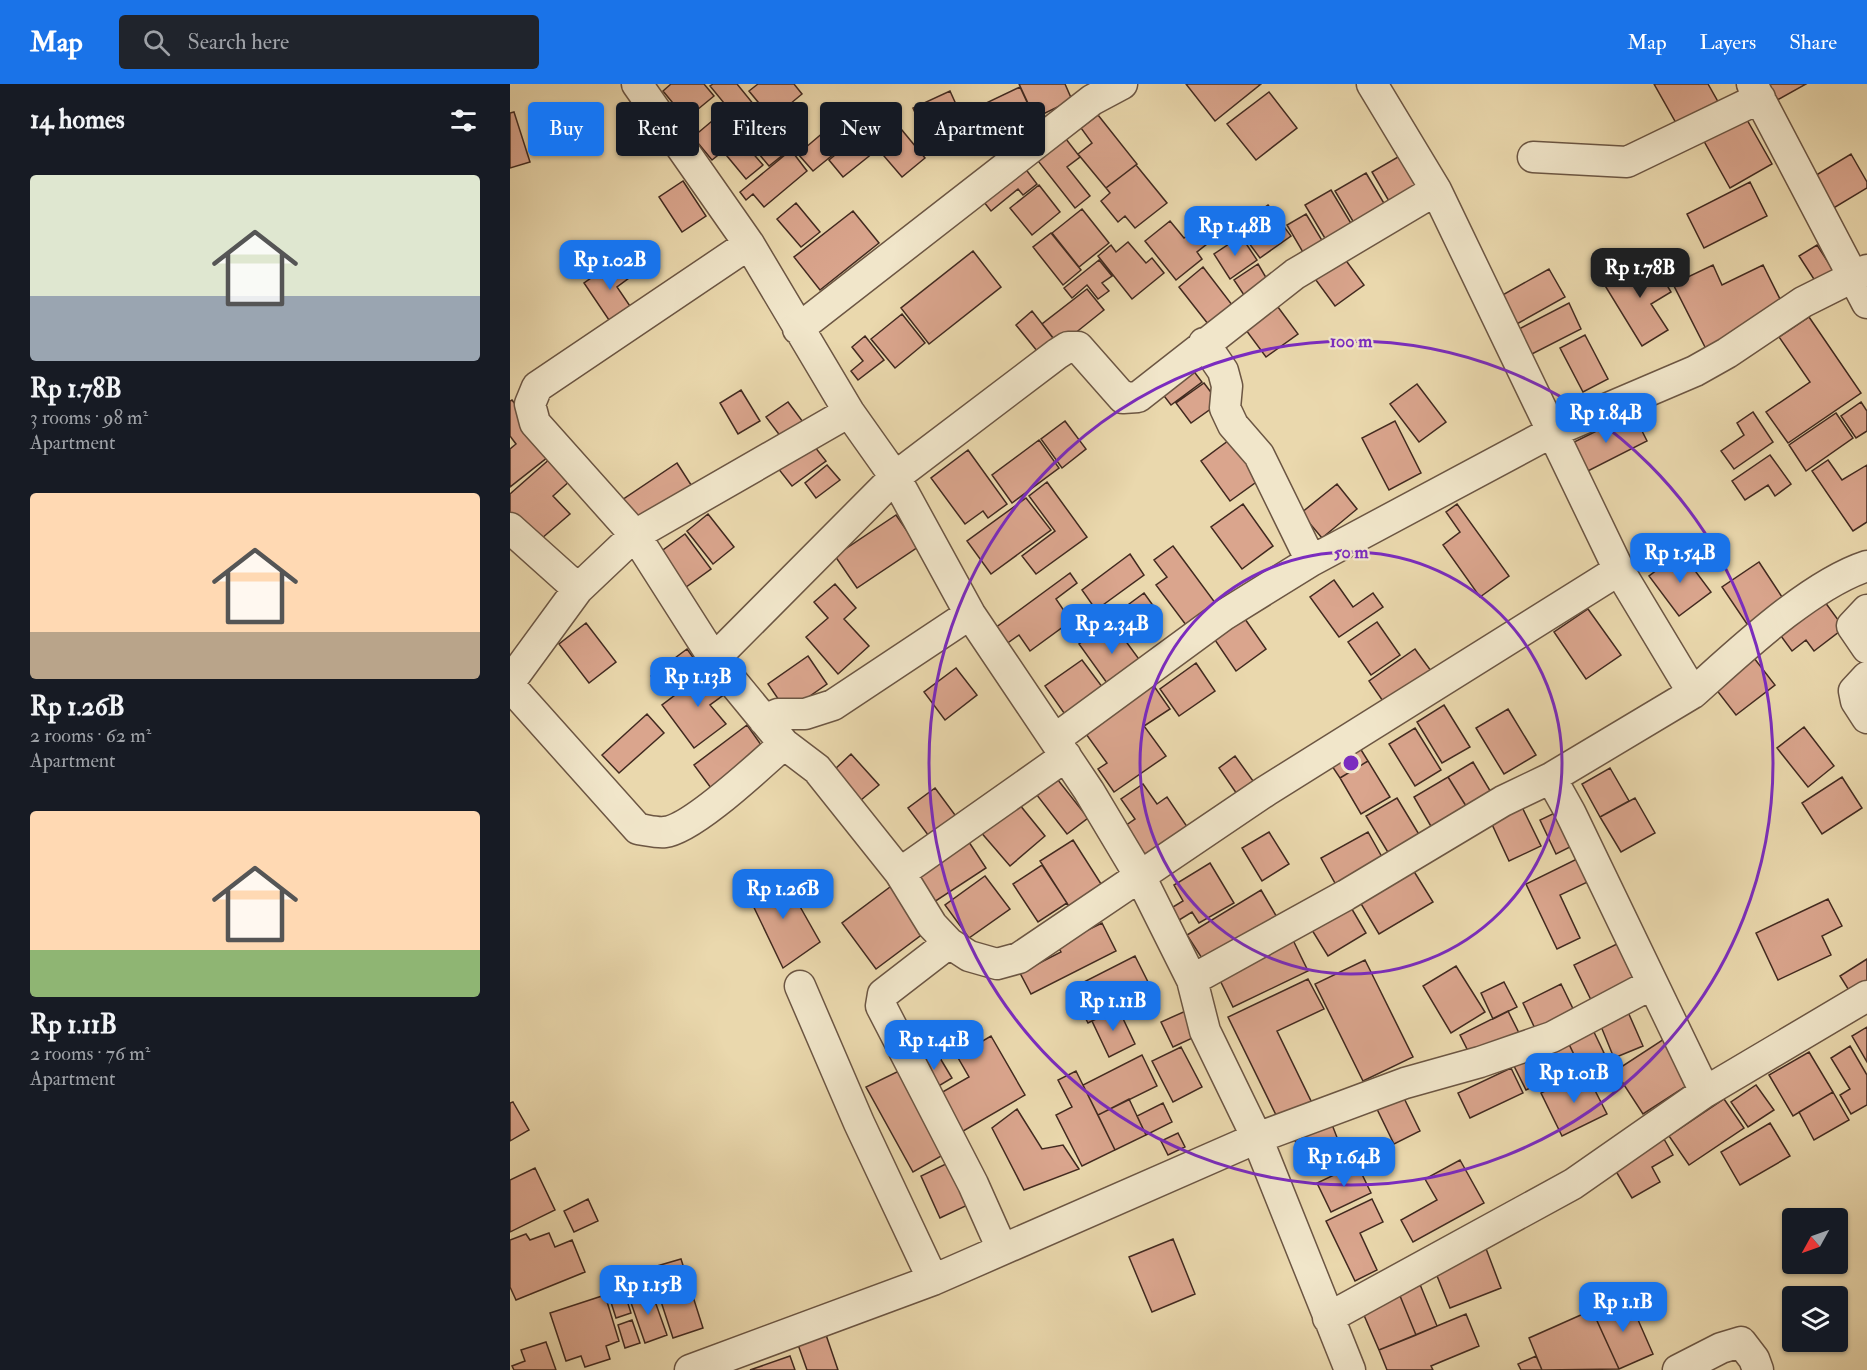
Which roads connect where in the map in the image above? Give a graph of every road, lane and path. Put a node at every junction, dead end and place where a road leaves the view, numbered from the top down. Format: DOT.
graph roads {
  1 [pos="1122,84"];
  2 [pos="1372,84"];
  3 [pos="641,85"];
  4 [pos="1756,91"];
  5 [pos="1087,92"];
  6 [pos="1533,157"];
  7 [pos="1436,190"];
  8 [pos="749,244"];
  9 [pos="1863,283"];
  10 [pos="798,329"];
  11 [pos="1204,343"];
  12 [pos="849,412"];
  13 [pos="1551,432"];
  14 [pos="895,477"];
  15 [pos="510,528"];
  16 [pos="635,535"];
  17 [pos="1311,561"];
  18 [pos="1867,566"];
  19 [pos="1619,570"];
  20 [pos="578,589"];
  21 [pos="1867,610"];
  22 [pos="970,614"];
  23 [pos="1867,648"];
  24 [pos="714,659"];
  25 [pos="1867,677"];
  26 [pos="510,684"];
  27 [pos="1693,693"];
  28 [pos="1867,718"];
  29 [pos="764,720"];
  30 [pos="784,744"];
  31 [pos="1060,748"];
  32 [pos="1551,778"];
  33 [pos="900,873"];
  34 [pos="1140,878"];
  35 [pos="949,943"];
  36 [pos="1192,980"];
  37 [pos="1652,984"];
  38 [pos="800,986"];
  39 [pos="1867,996"];
  40 [pos="1706,1092"];
  41 [pos="1257,1138"];
  42 [pos="1002,1249"];
  43 [pos="933,1280"];
  44 [pos="1328,1318"];
  45 [pos="690,1370"];
  46 [pos="1350,1370"];
  47 [pos="1678,1370"];
  48 [pos="1758,1370"];
  1 -- 5 [label="street"];
  2 -- 7 [label="street"];
  3 -- 8 [label="street"];
  4 -- 6 [label="street"];
  4 -- 9 [label="street"];
  5 -- 10 [label="street"];
  7 -- 11 [label="street"];
  7 -- 13 [label="street"];
  8 -- 10 [label="street"];
  8 -- 16 [label="street"];
  9 -- 13 [label="street"];
  10 -- 12 [label="street"];
  11 -- 14 [label="street"];
  11 -- 17 [label="street"];
  12 -- 14 [label="street"];
  12 -- 16 [label="street"];
  13 -- 17 [label="street"];
  13 -- 19 [label="street"];
  14 -- 22 [label="street"];
  14 -- 24 [label="street"];
  15 -- 20 [label="street"];
  16 -- 20 [label="street"];
  16 -- 24 [label="street"];
  17 -- 31 [label="street"];
  18 -- 27 [label="street"];
  19 -- 27 [label="street"];
  19 -- 34 [label="street"];
  20 -- 26 [label="street"];
  21 -- 23 [label="street"];
  22 -- 29 [label="street"];
  22 -- 31 [label="street"];
  24 -- 29 [label="street"];
  25 -- 28 [label="street"];
  26 -- 30 [label="street"];
  27 -- 32 [label="street"];
  29 -- 30 [label="street"];
  30 -- 33 [label="street"];
  31 -- 33 [label="street"];
  31 -- 34 [label="street"];
  32 -- 36 [label="street"];
  32 -- 37 [label="street"];
  33 -- 35 [label="street"];
  34 -- 35 [label="street"];
  34 -- 36 [label="street"];
  35 -- 42 [label="street"];
  36 -- 41 [label="street"];
  37 -- 40 [label="street"];
  37 -- 41 [label="street"];
  38 -- 43 [label="street"];
  39 -- 40 [label="street"];
  40 -- 44 [label="street"];
  41 -- 42 [label="street"];
  41 -- 44 [label="street"];
  42 -- 43 [label="street"];
  43 -- 45 [label="street"];
  44 -- 46 [label="street"];
  47 -- 48 [label="street"];
}
